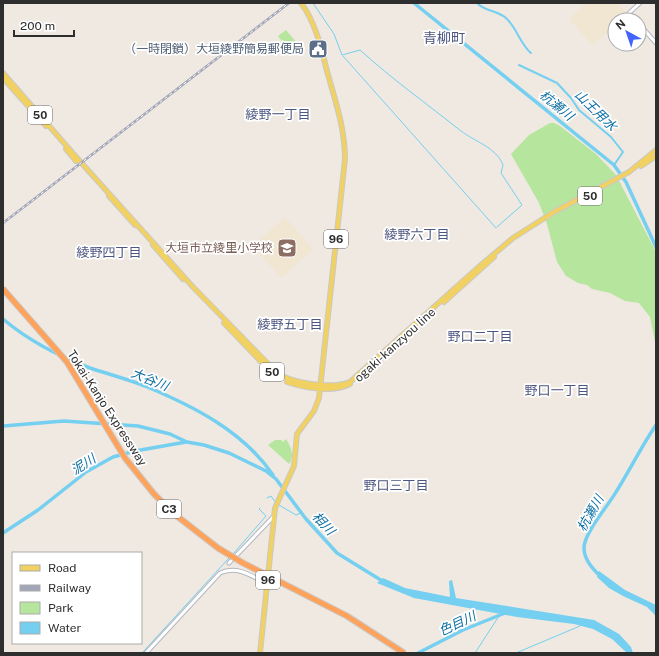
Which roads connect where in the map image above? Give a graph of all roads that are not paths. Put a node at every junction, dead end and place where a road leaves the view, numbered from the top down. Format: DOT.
graph roads {
  1 [pos="301,3"];
  2 [pos="640,3"];
  3 [pos="630,12"];
  4 [pos="647,33"];
  5 [pos="656,43"];
  6 [pos="3,73"];
  7 [pos="3,78"];
  8 [pos="60,139"];
  9 [pos="656,149"];
  10 [pos="656,153"];
  11 [pos="656,156"];
  12 [pos="645,162"];
  13 [pos="99,183"];
  14 [pos="3,290"];
  15 [pos="321,386"];
  16 [pos="274,516"];
  17 [pos="229,563"];
  18 [pos="267,584"];
  19 [pos="146,653"];
  20 [pos="260,653"];
  21 [pos="404,653"];
  1 -- 15 [label="main road, 96"];
  2 -- 3 [label="main road"];
  4 -- 5 [label="main road"];
  6 -- 8 [label="main road, ogaki-kanzyou line / 50"];
  7 -- 8 [label="main road, ogaki-kanzyou line / 50"];
  8 -- 13 [label="main road"];
  8 -- 13 [label="main road, ogaki-kanzyou line / 50"];
  9 -- 12 [label="main road, 50"];
  10 -- 12 [label="main road, ogaki-kanzyou line / 50"];
  11 -- 12 [label="main road, 50"];
  12 -- 15 [label="main road, ogaki-kanzyou line / 50"];
  13 -- 15 [label="main road, ogaki-kanzyou line / 50"];
  14 -- 21 [label="highway, Tokai-Kanjo Expressway / C3, bridge"];
  15 -- 16 [label="main road, 96"];
  16 -- 17 [label="main road"];
  16 -- 18 [label="main road, 96"];
  18 -- 19 [label="main road"];
  18 -- 20 [label="main road, 96"];
}
